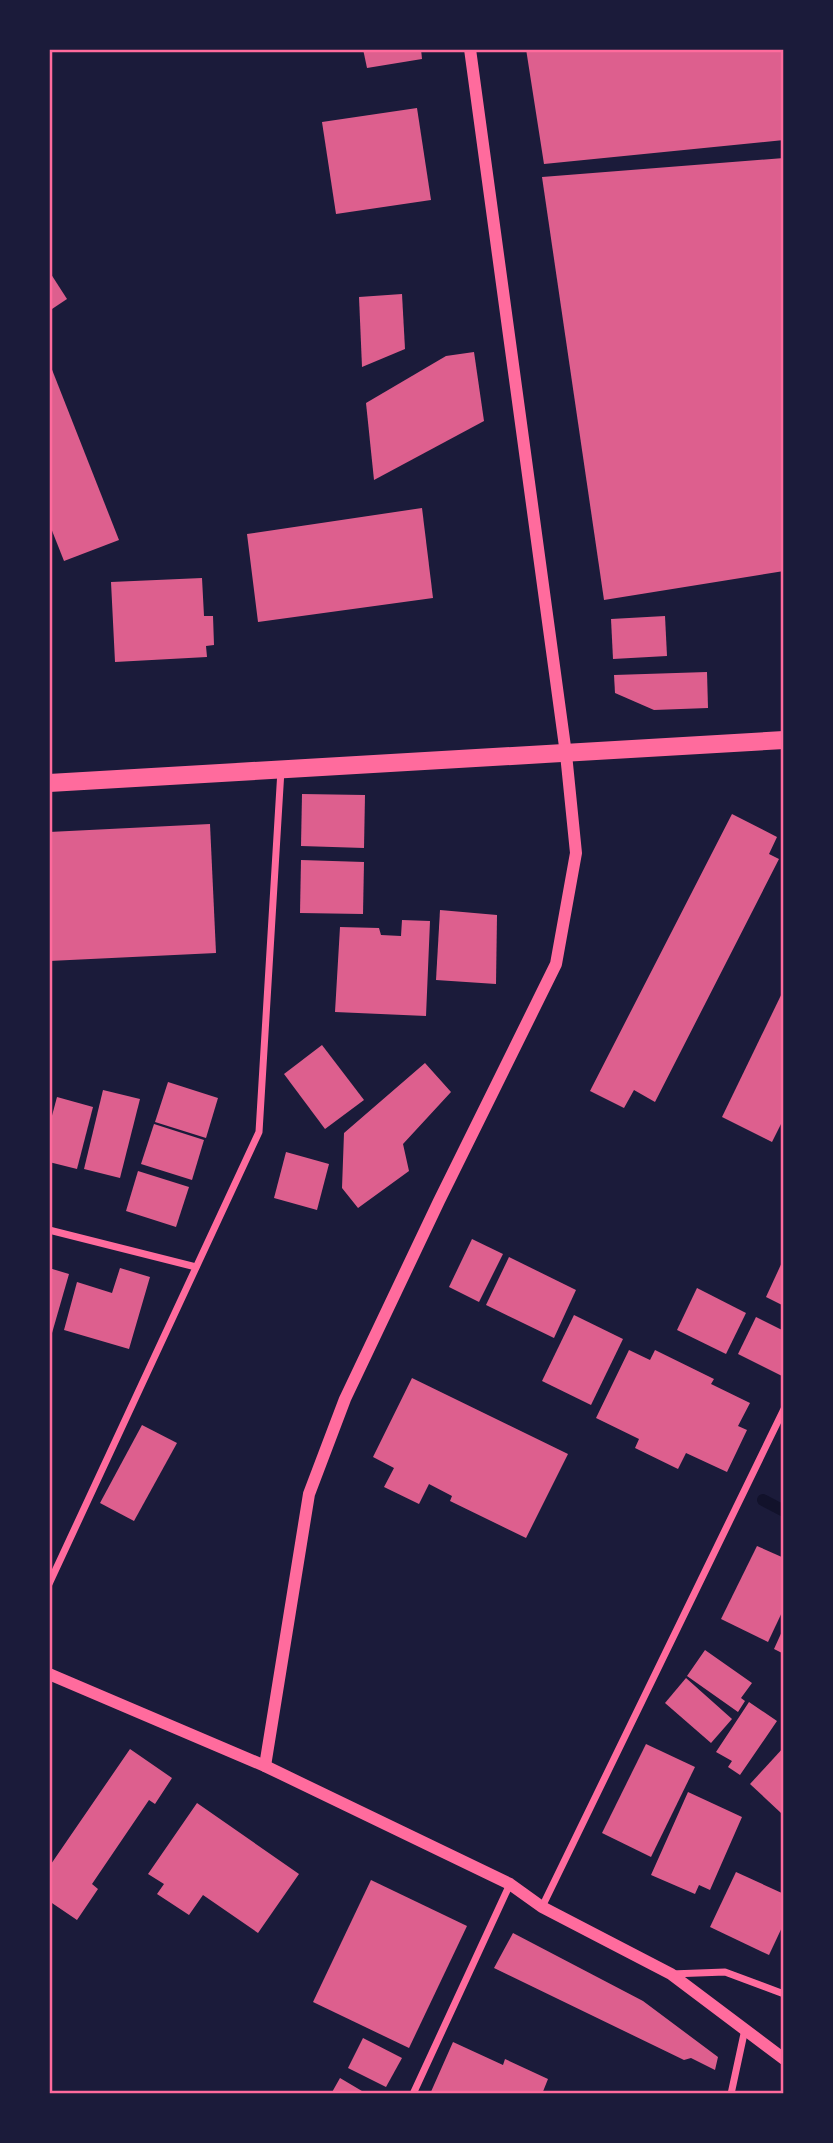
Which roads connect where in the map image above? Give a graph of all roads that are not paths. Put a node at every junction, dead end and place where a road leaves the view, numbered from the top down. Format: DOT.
graph roads {
  1 [pos="470,49"];
  2 [pos="784,740"];
  3 [pos="566,754"];
  4 [pos="281,770"];
  5 [pos="49,783"];
  6 [pos="49,1230"];
  7 [pos="196,1267"];
  8 [pos="784,1409"];
  9 [pos="49,1584"];
  10 [pos="49,1674"];
  11 [pos="265,1766"];
  12 [pos="510,1884"];
  13 [pos="542,1907"];
  14 [pos="671,1974"];
  15 [pos="784,1994"];
  16 [pos="745,2028"];
  17 [pos="784,2059"];
  18 [pos="413,2094"];
  19 [pos="731,2094"];
  1 -- 3 [label="street"];
  2 -- 3 [label="main road"];
  3 -- 4 [label="main road"];
  3 -- 11 [label="street"];
  4 -- 5 [label="main road"];
  4 -- 7 [label="street"];
  6 -- 7 [label="street"];
  7 -- 9 [label="street"];
  8 -- 13 [label="street"];
  10 -- 11 [label="street"];
  11 -- 12 [label="street"];
  12 -- 13 [label="street"];
  12 -- 18 [label="street"];
  13 -- 14 [label="street"];
  14 -- 15 [label="street"];
  14 -- 16 [label="street"];
  16 -- 17 [label="street"];
  16 -- 19 [label="street"];
}
